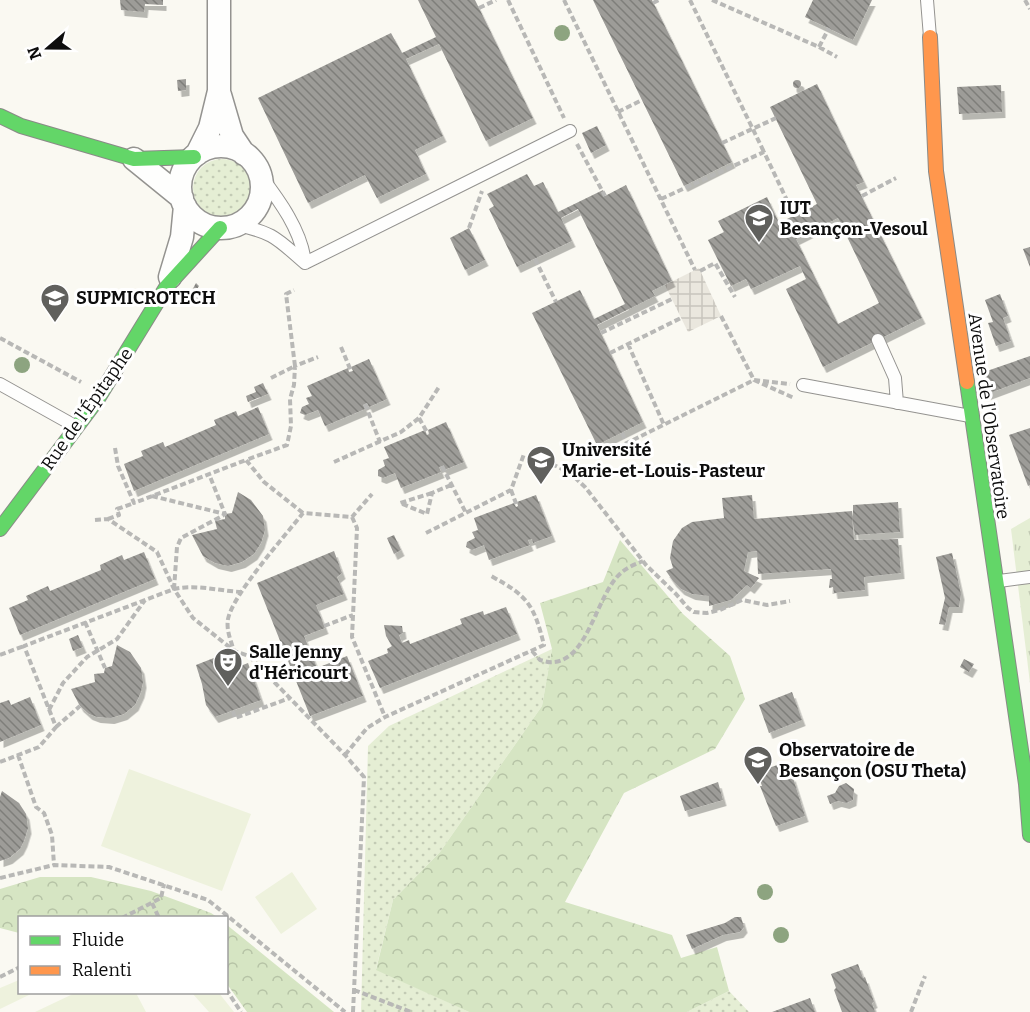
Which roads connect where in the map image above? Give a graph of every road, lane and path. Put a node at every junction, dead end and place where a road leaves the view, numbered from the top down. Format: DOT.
graph roads {
  1 [pos="219,0"];
  2 [pos="496,0"];
  3 [pos="508,0"];
  4 [pos="564,0"];
  5 [pos="659,0"];
  6 [pos="690,0"];
  7 [pos="712,0"];
  8 [pos="927,0"];
  9 [pos="1025,0"];
  10 [pos="653,3"];
  11 [pos="479,8"];
  12 [pos="1030,9"];
  13 [pos="828,28"];
  14 [pos="930,37"];
  15 [pos="819,46"];
  16 [pos="837,57"];
  17 [pos="219,91"];
  18 [pos="642,100"];
  19 [pos="618,112"];
  20 [pos="0,117"];
  21 [pos="776,118"];
  22 [pos="752,129"];
  23 [pos="570,131"];
  24 [pos="722,143"];
  25 [pos="764,152"];
  26 [pos="244,154"];
  27 [pos="196,156"];
  28 [pos="134,159"];
  29 [pos="490,171"];
  30 [pos="260,176"];
  31 [pos="896,178"];
  32 [pos="603,194"];
  33 [pos="862,196"];
  34 [pos="661,199"];
  35 [pos="184,202"];
  36 [pos="794,215"];
  37 [pos="229,226"];
  38 [pos="469,228"];
  39 [pos="535,259"];
  40 [pos="305,263"];
  41 [pos="167,286"];
  42 [pos="294,290"];
  43 [pos="735,297"];
  44 [pos="672,299"];
  45 [pos="556,302"];
  46 [pos="721,316"];
  47 [pos="681,318"];
  48 [pos="601,333"];
  49 [pos="0,338"];
  50 [pos="878,340"];
  51 [pos="628,344"];
  52 [pos="341,347"];
  53 [pos="610,353"];
  54 [pos="318,357"];
  55 [pos="295,366"];
  56 [pos="351,371"];
  57 [pos="271,378"];
  58 [pos="754,380"];
  59 [pos="0,384"];
  60 [pos="84,384"];
  61 [pos="803,385"];
  62 [pos="439,387"];
  63 [pos="897,403"];
  64 [pos="365,404"];
  65 [pos="971,417"];
  66 [pos="419,418"];
  67 [pos="664,425"];
  68 [pos="77,428"];
  69 [pos="428,434"];
  70 [pos="622,434"];
  71 [pos="380,442"];
  72 [pos="115,448"];
  73 [pos="524,454"];
  74 [pos="246,460"];
  75 [pos="334,462"];
  76 [pos="442,466"];
  77 [pos="543,469"];
  78 [pos="209,474"];
  79 [pos="451,485"];
  80 [pos="511,489"];
  81 [pos="432,493"];
  82 [pos="372,494"];
  83 [pos="152,496"];
  84 [pos="134,503"];
  85 [pos="517,506"];
  86 [pos="303,513"];
  87 [pos="466,513"];
  88 [pos="225,514"];
  89 [pos="352,517"];
  90 [pos="108,519"];
  91 [pos="95,520"];
  92 [pos="0,529"];
  93 [pos="426,533"];
  94 [pos="643,561"];
  95 [pos="491,576"];
  96 [pos="1030,577"];
  97 [pos="995,581"];
  98 [pos="174,590"];
  99 [pos="242,592"];
  100 [pos="146,600"];
  101 [pos="790,601"];
  102 [pos="353,615"];
  103 [pos="85,622"];
  104 [pos="324,626"];
  105 [pos="279,643"];
  106 [pos="24,646"];
  107 [pos="97,650"];
  108 [pos="234,651"];
  109 [pos="532,651"];
  110 [pos="0,655"];
  111 [pos="249,656"];
  112 [pos="105,668"];
  113 [pos="1010,678"];
  114 [pos="1025,682"];
  115 [pos="290,698"];
  116 [pos="80,706"];
  117 [pos="49,711"];
  118 [pos="233,711"];
  119 [pos="385,717"];
  120 [pos="56,727"];
  121 [pos="18,755"];
  122 [pos="345,755"];
  123 [pos="0,762"];
  124 [pos="1030,835"];
  125 [pos="54,865"];
  126 [pos="0,878"];
  127 [pos="164,884"];
  128 [pos="152,903"];
  129 [pos="126,916"];
  130 [pos="158,916"];
  131 [pos="228,916"];
  132 [pos="228,916"];
  133 [pos="18,969"];
  134 [pos="925,976"];
  135 [pos="0,977"];
  136 [pos="354,990"];
  137 [pos="228,992"];
  138 [pos="241,1012"];
  139 [pos="345,1012"];
  140 [pos="353,1012"];
  141 [pos="411,1012"];
  142 [pos="911,1012"];
  1 -- 17 [label="street"];
  2 -- 11 [label="path"];
  3 -- 23 [label="path"];
  4 -- 19 [label="path"];
  5 -- 10 [label="path"];
  6 -- 22 [label="path"];
  7 -- 15 [label="path"];
  8 -- 14 [label="lane, Avenue de l'Observatoire"];
  9 -- 12 [label="path"];
  13 -- 15 [label="path"];
  14 -- 65 [label="street, Avenue de l'Observatoire"];
  15 -- 16 [label="path"];
  17 -- 26 [label="street"];
  17 -- 27 [label="street"];
  18 -- 19 [label="path"];
  19 -- 34 [label="path"];
  20 -- 28 [label="street"];
  21 -- 22 [label="path"];
  22 -- 24 [label="path"];
  22 -- 25 [label="path"];
  23 -- 29 [label="lane"];
  23 -- 32 [label="path"];
  25 -- 34 [label="path"];
  25 -- 36 [label="path"];
  26 -- 27 [label="street"];
  26 -- 30 [label="street"];
  27 -- 28 [label="street"];
  27 -- 35 [label="street"];
  28 -- 35 [label="street"];
  29 -- 38 [label="path"];
  29 -- 40 [label="lane"];
  30 -- 37 [label="street"];
  30 -- 40 [label="lane"];
  31 -- 33 [label="path"];
  34 -- 43 [label="path"];
  35 -- 37 [label="street"];
  35 -- 41 [label="street, Rue de l'Épitaphe"];
  37 -- 40 [label="lane"];
  37 -- 41 [label="street, Rue de l'Épitaphe"];
  39 -- 45 [label="path"];
  41 -- 68 [label="street, Rue de l'Épitaphe"];
  42 -- 55 [label="path"];
  44 -- 48 [label="path"];
  46 -- 58 [label="path"];
  47 -- 51 [label="path"];
  49 -- 60 [label="path"];
  50 -- 63 [label="lane"];
  51 -- 53 [label="path"];
  51 -- 67 [label="path"];
  52 -- 56 [label="path"];
  54 -- 55 [label="path"];
  55 -- 57 [label="path"];
  55 -- 74 [label="path"];
  58 -- 61 [label="path"];
  58 -- 61 [label="path"];
  58 -- 67 [label="path"];
  59 -- 68 [label="lane"];
  61 -- 63 [label="lane"];
  62 -- 66 [label="path"];
  63 -- 65 [label="lane"];
  64 -- 71 [label="path"];
  65 -- 97 [label="street, Avenue de l'Observatoire"];
  66 -- 69 [label="path"];
  66 -- 71 [label="path"];
  67 -- 70 [label="path"];
  68 -- 92 [label="street, Rue de l'Épitaphe"];
  71 -- 75 [label="path"];
  72 -- 84 [label="path"];
  73 -- 80 [label="path"];
  74 -- 78 [label="path"];
  74 -- 86 [label="path"];
  76 -- 79 [label="path"];
  77 -- 94 [label="path"];
  78 -- 83 [label="path"];
  78 -- 88 [label="path"];
  79 -- 81 [label="path"];
  79 -- 87 [label="path"];
  80 -- 85 [label="path"];
  80 -- 87 [label="path"];
  81 -- 81 [label="path"];
  82 -- 89 [label="path"];
  83 -- 84 [label="path"];
  83 -- 88 [label="path"];
  84 -- 90 [label="path"];
  86 -- 89 [label="path"];
  86 -- 99 [label="path"];
  87 -- 93 [label="path"];
  88 -- 98 [label="path"];
  89 -- 102 [label="path"];
  90 -- 91 [label="path"];
  90 -- 98 [label="path"];
  94 -- 101 [label="path"];
  94 -- 109 [label="path"];
  95 -- 109 [label="path"];
  96 -- 97 [label="lane"];
  97 -- 113 [label="street, Avenue de l'Observatoire"];
  98 -- 99 [label="path"];
  98 -- 100 [label="path"];
  98 -- 108 [label="path"];
  99 -- 108 [label="path"];
  100 -- 103 [label="path"];
  100 -- 107 [label="path"];
  102 -- 104 [label="path"];
  102 -- 119 [label="path"];
  103 -- 106 [label="path"];
  103 -- 107 [label="path"];
  105 -- 111 [label="path"];
  106 -- 110 [label="path"];
  106 -- 117 [label="path"];
  107 -- 112 [label="path"];
  107 -- 117 [label="path"];
  108 -- 111 [label="path"];
  109 -- 119 [label="path"];
  111 -- 115 [label="path"];
  113 -- 114 [label="lane"];
  113 -- 124 [label="street, Avenue de l'Observatoire"];
  115 -- 118 [label="path"];
  115 -- 122 [label="path"];
  116 -- 120 [label="path"];
  117 -- 120 [label="path"];
  119 -- 122 [label="path"];
  120 -- 121 [label="path"];
  121 -- 123 [label="path"];
  121 -- 125 [label="path"];
  122 -- 136 [label="path"];
  125 -- 126 [label="path"];
  125 -- 127 [label="path"];
  127 -- 128 [label="path"];
  127 -- 132 [label="path"];
  128 -- 129 [label="path"];
  128 -- 130 [label="path"];
  131 -- 139 [label="path"];
  133 -- 135 [label="path"];
  134 -- 142 [label="path"];
  136 -- 140 [label="path"];
  136 -- 141 [label="path"];
  137 -- 138 [label="path"];
}
